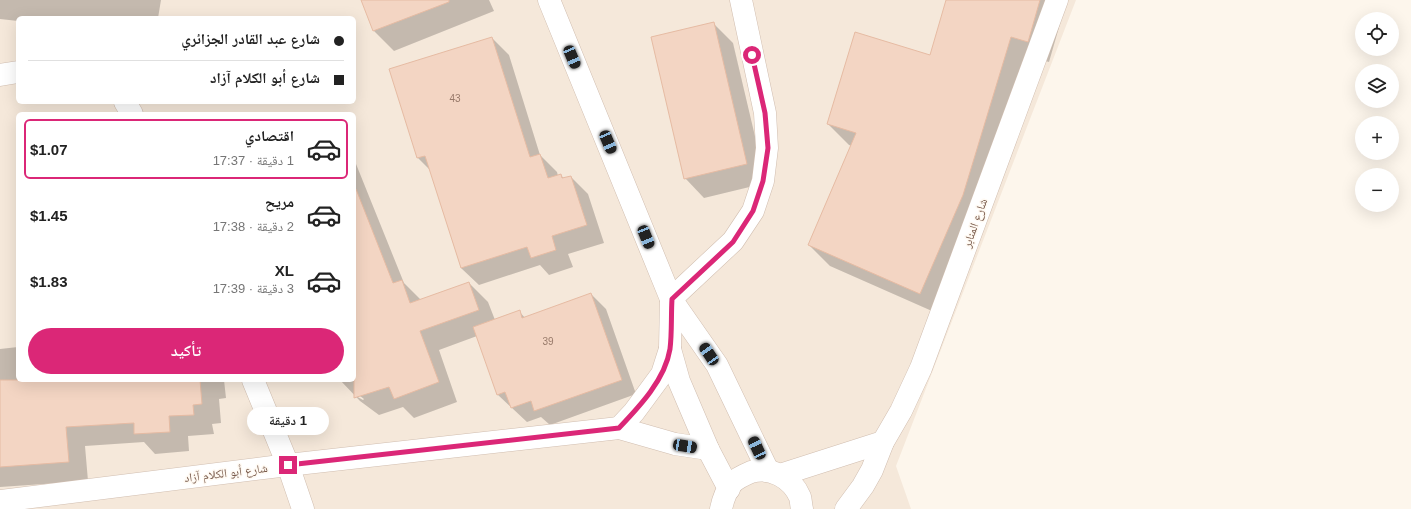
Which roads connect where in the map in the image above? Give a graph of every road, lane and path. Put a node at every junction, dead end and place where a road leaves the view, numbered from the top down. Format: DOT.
graph roads {
  1 [pos="549,0"];
  2 [pos="741,0"];
  3 [pos="1057,0"];
  4 [pos="16,72"];
  5 [pos="0,75"];
  6 [pos="672,299"];
  7 [pos="670,350"];
  8 [pos="254,382"];
  9 [pos="619,428"];
  10 [pos="883,442"];
  11 [pos="708,449"];
  12 [pos="288,465"];
  13 [pos="774,473"];
  14 [pos="729,489"];
  15 [pos="0,501"];
  16 [pos="303,509"];
  17 [pos="721,509"];
  18 [pos="802,509"];
  19 [pos="846,509"];
  1 -- 6 [label="street"];
  2 -- 6 [label="street"];
  3 -- 10 [label="street, شارع المنابر"];
  4 -- 5 [label="street"];
  6 -- 7 [label="street"];
  6 -- 13 [label="street"];
  7 -- 9 [label="street"];
  7 -- 11 [label="street"];
  8 -- 12 [label="street"];
  9 -- 11 [label="street, شارع أبو الكلام آزاد"];
  9 -- 12 [label="street, شارع أبو الكلام آزاد"];
  10 -- 13 [label="street"];
  10 -- 19 [label="street, شارع المنابر"];
  11 -- 14 [label="street"];
  12 -- 15 [label="street, شارع أبو الكلام آزاد"];
  12 -- 16 [label="street"];
  13 -- 14 [label="street"];
  13 -- 18 [label="street"];
  14 -- 17 [label="street"];
}
